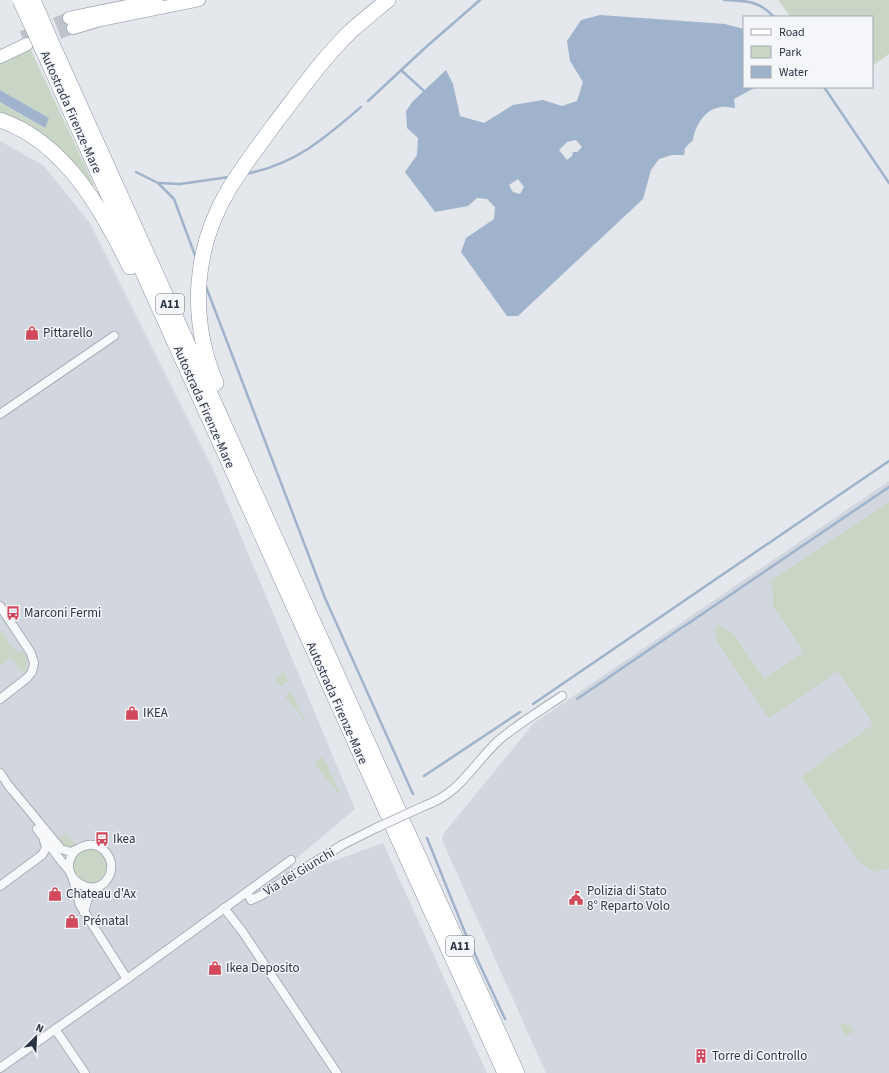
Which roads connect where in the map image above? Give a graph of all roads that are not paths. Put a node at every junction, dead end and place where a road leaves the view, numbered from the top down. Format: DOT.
graph roads {
  1 [pos="20,0"];
  2 [pos="33,0"];
  3 [pos="157,0"];
  4 [pos="199,0"];
  5 [pos="388,0"];
  6 [pos="47,46"];
  7 [pos="0,48"];
  8 [pos="0,57"];
  9 [pos="0,120"];
  10 [pos="114,336"];
  11 [pos="194,385"];
  12 [pos="0,414"];
  13 [pos="288,564"];
  14 [pos="0,606"];
  15 [pos="562,696"];
  16 [pos="0,699"];
  17 [pos="0,773"];
  18 [pos="9,786"];
  19 [pos="396,818"];
  20 [pos="44,840"];
  21 [pos="76,850"];
  22 [pos="40,858"];
  23 [pos="290,860"];
  24 [pos="62,862"];
  25 [pos="71,874"];
  26 [pos="104,882"];
  27 [pos="0,886"];
  28 [pos="247,892"];
  29 [pos="224,908"];
  30 [pos="84,912"];
  31 [pos="127,979"];
  32 [pos="55,1029"];
  33 [pos="0,1068"];
  34 [pos="85,1073"];
  35 [pos="337,1073"];
  36 [pos="505,1073"];
  37 [pos="517,1073"];
  1 -- 6 [label="highway, Autostrada Firenze-Mare / A11, bridge"];
  2 -- 6 [label="highway, Autostrada Firenze-Mare / A11, bridge"];
  3 -- 4 [label="main road"];
  5 -- 13 [label="highway"];
  6 -- 11 [label="highway, Autostrada Firenze-Mare / A11"];
  6 -- 13 [label="highway, Autostrada Firenze-Mare / A11"];
  7 -- 8 [label="main road"];
  9 -- 11 [label="highway"];
  10 -- 12 [label="street"];
  11 -- 19 [label="highway, Autostrada Firenze-Mare / A11"];
  13 -- 19 [label="highway, Autostrada Firenze-Mare / A11"];
  14 -- 16 [label="street"];
  15 -- 28 [label="street, Via dei Giunchi, bridge"];
  17 -- 18 [label="street"];
  18 -- 20 [label="street"];
  18 -- 21 [label="street"];
  19 -- 36 [label="highway, Autostrada Firenze-Mare / A11"];
  19 -- 37 [label="highway, Autostrada Firenze-Mare / A11"];
  20 -- 22 [label="street"];
  20 -- 24 [label="street"];
  21 -- 25 [label="street"];
  21 -- 26 [label="street"];
  22 -- 24 [label="street"];
  22 -- 27 [label="street"];
  23 -- 28 [label="street"];
  24 -- 25 [label="street"];
  25 -- 26 [label="street"];
  25 -- 30 [label="street"];
  26 -- 30 [label="street"];
  28 -- 29 [label="street, Via dei Giunchi"];
  29 -- 31 [label="street, Via dei Giunchi"];
  29 -- 35 [label="street"];
  30 -- 31 [label="street"];
  31 -- 32 [label="street, Via dei Giunchi"];
  32 -- 33 [label="street, Via dei Giunchi"];
  32 -- 34 [label="street"];
}
